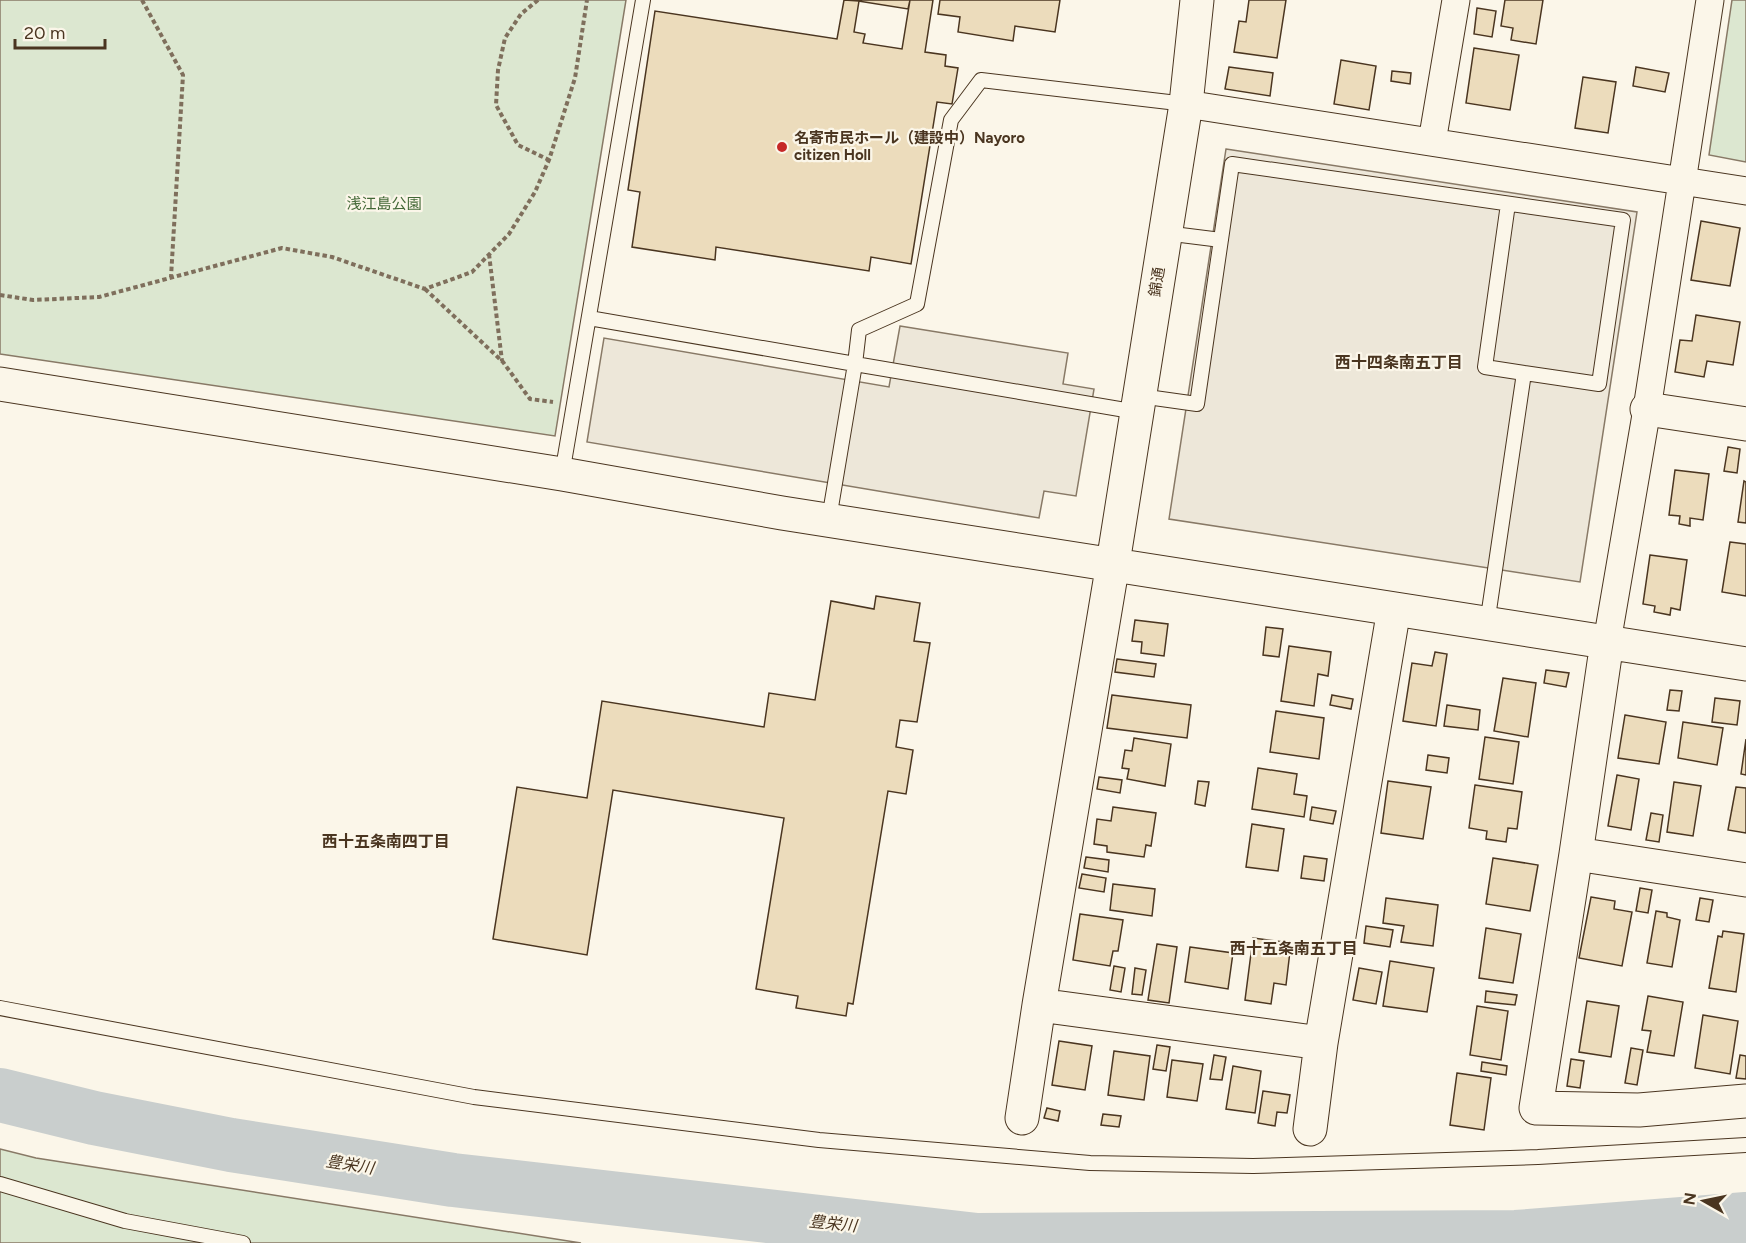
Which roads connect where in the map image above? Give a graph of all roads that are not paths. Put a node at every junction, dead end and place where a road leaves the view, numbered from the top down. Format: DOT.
graph roads {
  1 [pos="643,0"];
  2 [pos="1197,0"];
  3 [pos="1456,0"];
  4 [pos="1710,0"];
  5 [pos="1186,104"];
  6 [pos="1432,142"];
  7 [pos="1682,181"];
  8 [pos="1746,191"];
  9 [pos="1508,204"];
  10 [pos="1165,233"];
  11 [pos="1221,240"];
  12 [pos="589,318"];
  13 [pos="855,363"];
  14 [pos="1524,373"];
  15 [pos="0,384"];
  16 [pos="1138,404"];
  17 [pos="1647,409"];
  18 [pos="1746,424"];
  19 [pos="562,474"];
  20 [pos="829,519"];
  21 [pos="1113,563"];
  22 [pos="1394,609"];
  23 [pos="1487,624"];
  24 [pos="1607,642"];
  25 [pos="1746,664"];
  26 [pos="1576,854"];
  27 [pos="1746,880"];
  28 [pos="1040,1005"];
  29 [pos="0,1008"];
  30 [pos="1321,1043"];
  31 [pos="1746,1101"];
  32 [pos="1022,1118"];
  33 [pos="1310,1129"];
  34 [pos="1746,1145"];
  35 [pos="0,1184"];
  36 [pos="243,1243"];
  1 -- 12 [label="lane"];
  2 -- 5 [label="street, 錦通"];
  3 -- 6 [label="street"];
  4 -- 7 [label="street"];
  5 -- 6 [label="street"];
  5 -- 10 [label="street, 錦通"];
  5 -- 13 [label="lane"];
  6 -- 7 [label="street"];
  7 -- 8 [label="street"];
  7 -- 17 [label="street"];
  9 -- 11 [label="lane"];
  9 -- 14 [label="lane"];
  9 -- 14 [label="lane"];
  10 -- 11 [label="lane"];
  10 -- 16 [label="street, 錦通"];
  11 -- 16 [label="lane"];
  12 -- 13 [label="lane"];
  12 -- 19 [label="lane"];
  13 -- 16 [label="lane"];
  13 -- 20 [label="lane"];
  14 -- 23 [label="lane"];
  15 -- 19 [label="street"];
  16 -- 21 [label="street, 錦通"];
  17 -- 18 [label="street"];
  17 -- 24 [label="street"];
  19 -- 20 [label="street"];
  20 -- 21 [label="street"];
  21 -- 22 [label="street"];
  21 -- 28 [label="street, 錦通"];
  22 -- 23 [label="street"];
  22 -- 30 [label="street"];
  23 -- 24 [label="street"];
  24 -- 25 [label="street"];
  24 -- 26 [label="street"];
  26 -- 27 [label="street"];
  26 -- 31 [label="street"];
  28 -- 30 [label="street"];
  28 -- 32 [label="street, 錦通"];
  29 -- 34 [label="lane"];
  30 -- 33 [label="street"];
  35 -- 36 [label="lane"];
}
